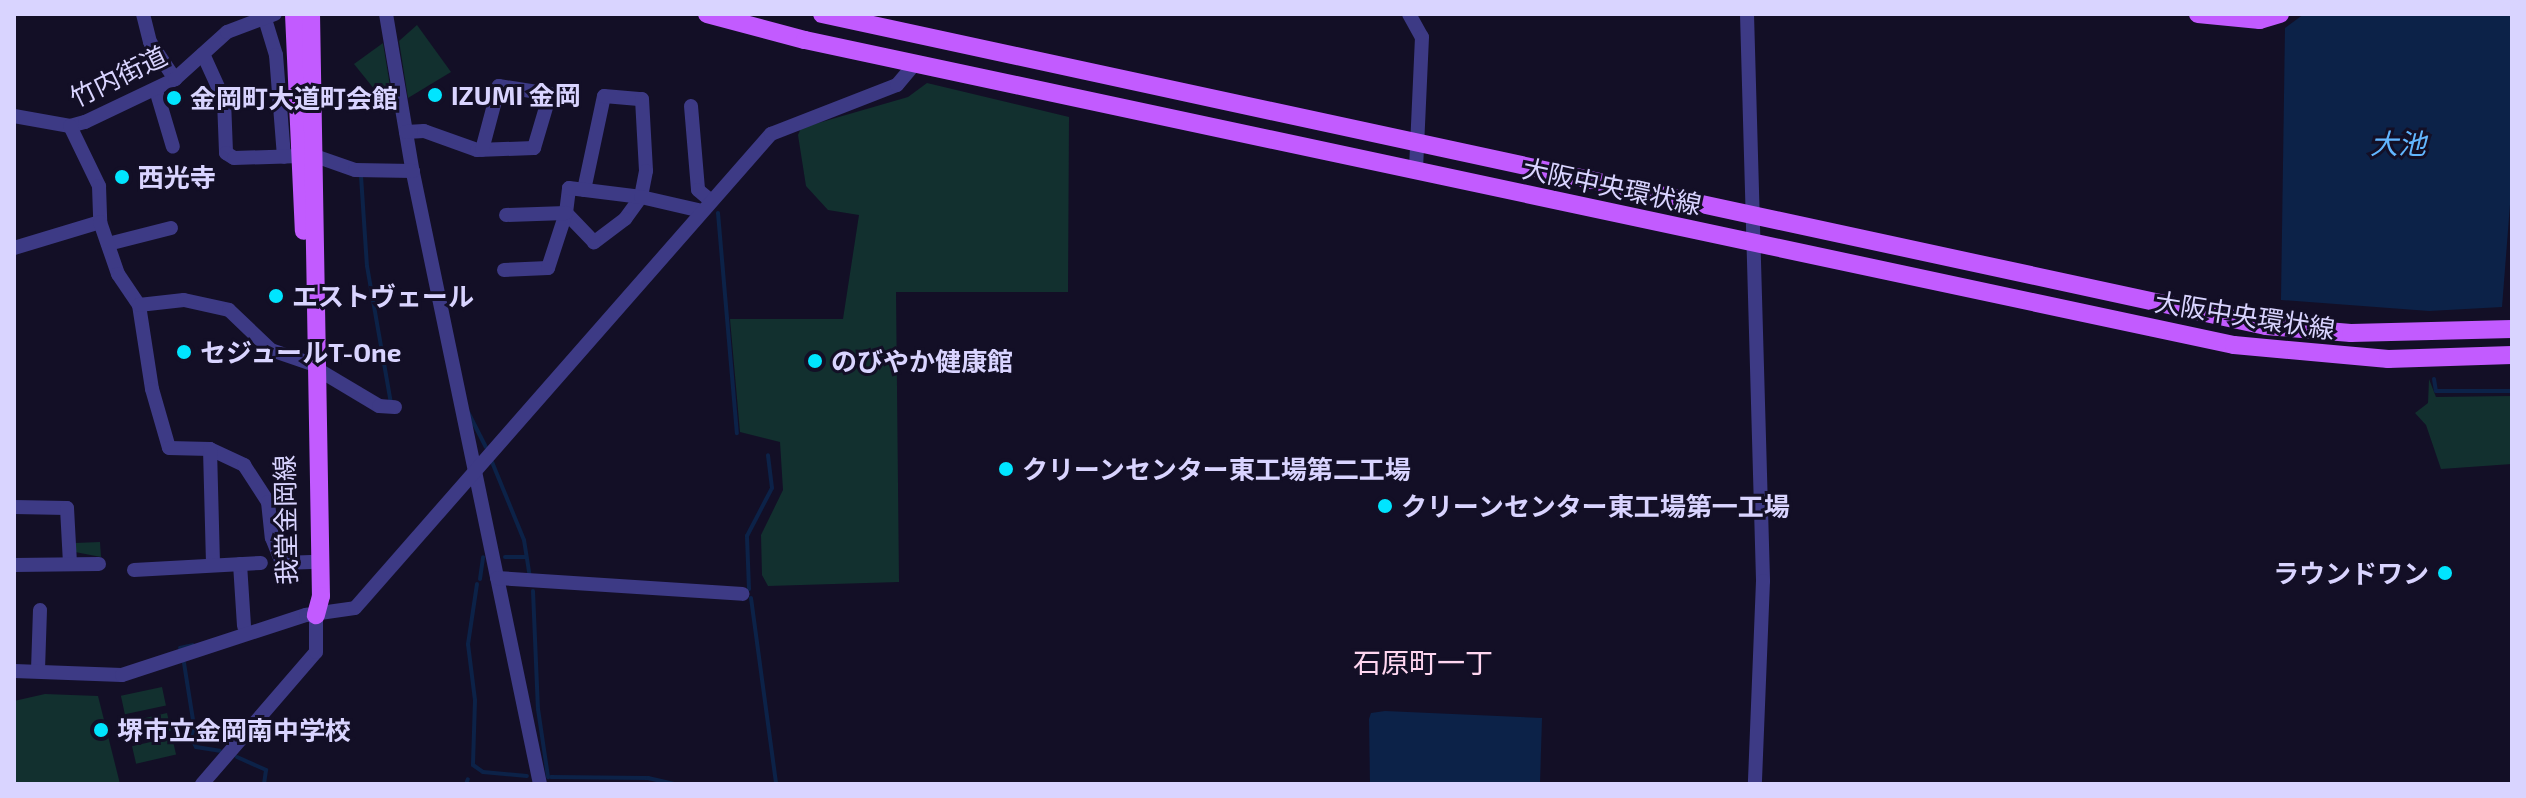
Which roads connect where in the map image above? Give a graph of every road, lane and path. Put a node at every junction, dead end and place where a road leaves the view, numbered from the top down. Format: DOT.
graph roads {
  1 [pos="143,14"];
  2 [pos="294,14"];
  3 [pos="311,14"];
  4 [pos="386,14"];
  5 [pos="710,14"];
  6 [pos="822,14"];
  7 [pos="1409,14"];
  8 [pos="1747,14"];
  9 [pos="2198,14"];
  10 [pos="2280,14"];
  11 [pos="270,16"];
  12 [pos="203,54"];
  13 [pos="916,62"];
  14 [pos="175,79"];
  15 [pos="156,90"];
  16 [pos="691,106"];
  17 [pos="14,116"];
  18 [pos="70,126"];
  19 [pos="406,132"];
  20 [pos="1420,141"];
  21 [pos="173,147"];
  22 [pos="482,150"];
  23 [pos="300,157"];
  24 [pos="1416,169"];
  25 [pos="413,171"];
  26 [pos="584,190"];
  27 [pos="641,197"];
  28 [pos="707,206"];
  29 [pos="566,213"];
  30 [pos="506,215"];
  31 [pos="1753,215"];
  32 [pos="100,222"];
  33 [pos="171,228"];
  34 [pos="1754,243"];
  35 [pos="108,244"];
  36 [pos="14,248"];
  37 [pos="504,270"];
  38 [pos="139,305"];
  39 [pos="2512,329"];
  40 [pos="2512,355"];
  41 [pos="313,366"];
  42 [pos="395,407"];
  43 [pos="210,449"];
  44 [pos="474,471"];
  45 [pos="14,507"];
  46 [pos="311,562"];
  47 [pos="70,563"];
  48 [pos="261,563"];
  49 [pos="99,564"];
  50 [pos="213,564"];
  51 [pos="240,564"];
  52 [pos="14,565"];
  53 [pos="134,570"];
  54 [pos="497,578"];
  55 [pos="742,594"];
  56 [pos="40,610"];
  57 [pos="316,615"];
  58 [pos="244,626"];
  59 [pos="38,670"];
  60 [pos="14,671"];
  61 [pos="202,784"];
  62 [pos="540,784"];
  63 [pos="1755,784"];
  1 -- 14 [label="street"];
  2 -- 23 [label="main road, 我堂金岡線"];
  3 -- 23 [label="main road, 我堂金岡線"];
  4 -- 19 [label="street"];
  5 -- 13 [label="main road, 大阪中央環状線"];
  6 -- 20 [label="main road, 大阪中央環状線"];
  7 -- 20 [label="street"];
  8 -- 31 [label="street"];
  9 -- 10 [label="main road"];
  11 -- 12 [label="street, 竹内街道"];
  11 -- 23 [label="street"];
  12 -- 14 [label="street, 竹内街道"];
  12 -- 23 [label="street"];
  13 -- 24 [label="main road, 大阪中央環状線"];
  13 -- 28 [label="street"];
  14 -- 15 [label="street, 竹内街道"];
  15 -- 18 [label="street, 竹内街道"];
  15 -- 21 [label="street"];
  16 -- 28 [label="street"];
  17 -- 18 [label="street, 竹内街道"];
  18 -- 32 [label="street"];
  19 -- 22 [label="street"];
  19 -- 25 [label="street"];
  20 -- 24 [label="street"];
  20 -- 31 [label="main road, 大阪中央環状線"];
  22 -- 22 [label="street"];
  23 -- 25 [label="street"];
  23 -- 41 [label="main road, 我堂金岡線"];
  24 -- 34 [label="main road, 大阪中央環状線"];
  25 -- 44 [label="street"];
  26 -- 27 [label="street"];
  26 -- 27 [label="street"];
  26 -- 29 [label="street"];
  27 -- 28 [label="street"];
  27 -- 29 [label="street"];
  28 -- 44 [label="street"];
  29 -- 30 [label="street"];
  29 -- 37 [label="street"];
  31 -- 34 [label="street"];
  31 -- 39 [label="main road, 大阪中央環状線"];
  32 -- 35 [label="street"];
  32 -- 36 [label="street"];
  33 -- 35 [label="street"];
  34 -- 40 [label="main road, 大阪中央環状線"];
  34 -- 63 [label="street"];
  35 -- 38 [label="street"];
  38 -- 41 [label="street"];
  38 -- 43 [label="street"];
  41 -- 42 [label="street"];
  41 -- 46 [label="main road, 我堂金岡線"];
  41 -- 57 [label="main road, 我堂金岡線"];
  43 -- 46 [label="street"];
  43 -- 50 [label="street"];
  44 -- 54 [label="street"];
  44 -- 57 [label="street"];
  45 -- 47 [label="street"];
  46 -- 57 [label="main road, 我堂金岡線"];
  47 -- 49 [label="street"];
  47 -- 52 [label="street"];
  48 -- 51 [label="street"];
  50 -- 51 [label="street"];
  50 -- 53 [label="street"];
  51 -- 58 [label="street"];
  54 -- 55 [label="street"];
  54 -- 62 [label="street"];
  56 -- 59 [label="street"];
  57 -- 59 [label="street"];
  57 -- 61 [label="street"];
  59 -- 60 [label="street"];
}
